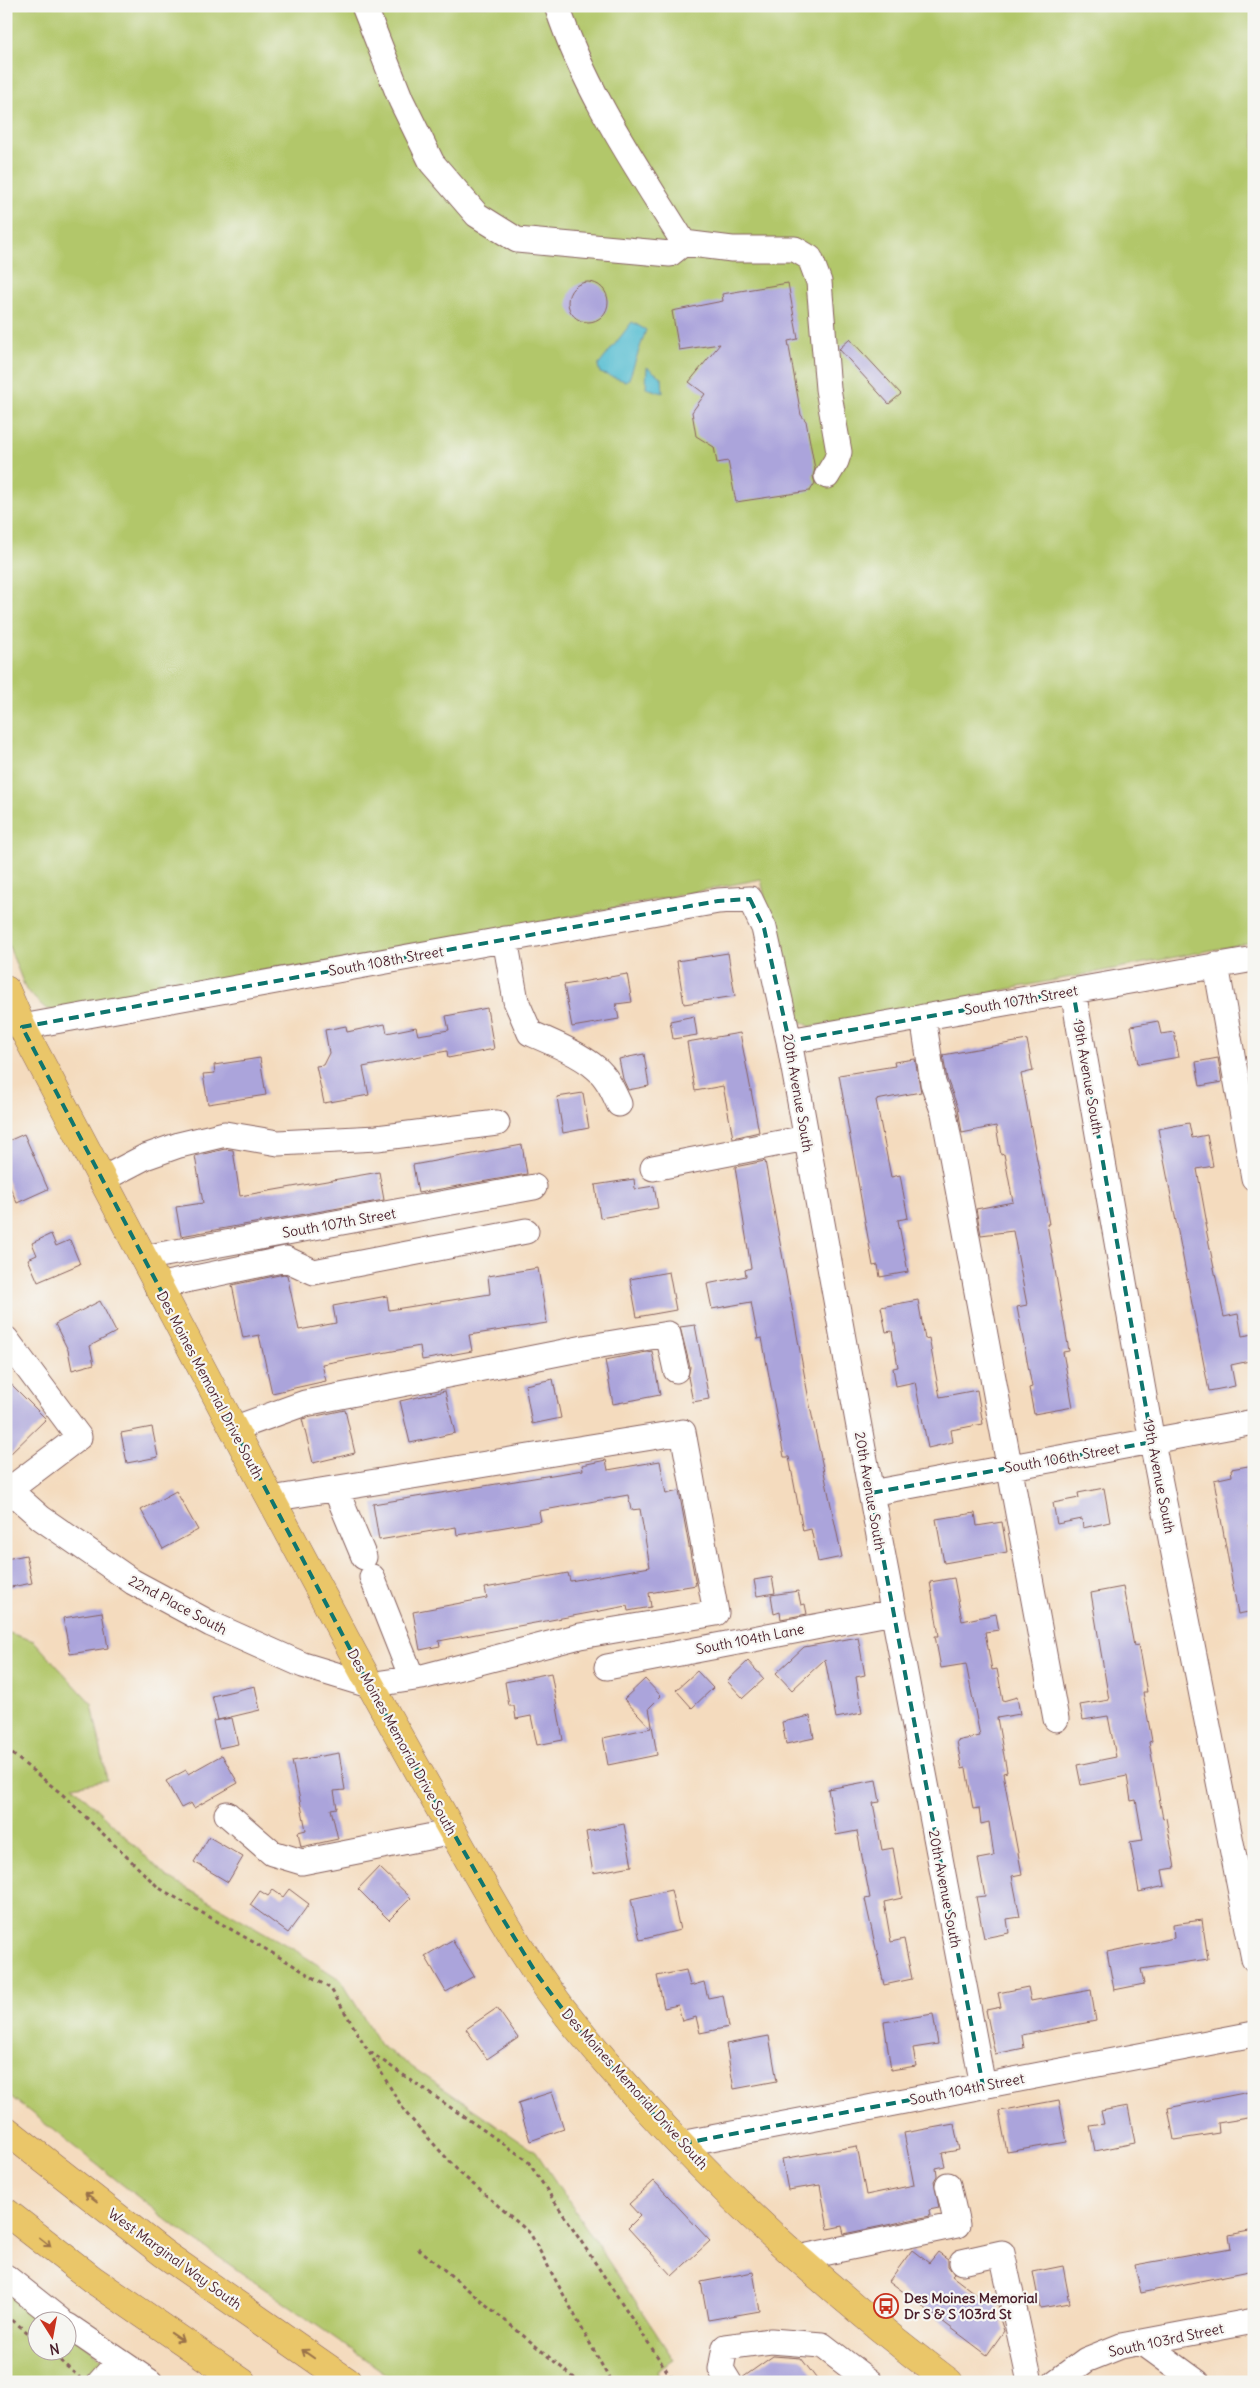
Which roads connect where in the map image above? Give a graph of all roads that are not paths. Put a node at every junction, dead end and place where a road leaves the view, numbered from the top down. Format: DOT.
graph roads {
  1 [pos="364,6"];
  2 [pos="557,6"];
  3 [pos="684,243"];
  4 [pos="827,476"];
  5 [pos="750,899"];
  6 [pos="505,939"];
  7 [pos="1254,959"];
  8 [pos="1216,965"];
  9 [pos="6,990"];
  10 [pos="1073,990"];
  11 [pos="923,1017"];
  12 [pos="22,1028"];
  13 [pos="789,1040"];
  14 [pos="619,1104"];
  15 [pos="497,1123"];
  16 [pos="806,1138"];
  17 [pos="653,1168"];
  18 [pos="1254,1178"];
  19 [pos="101,1180"];
  20 [pos="534,1187"];
  21 [pos="526,1230"];
  22 [pos="143,1258"];
  23 [pos="157,1286"];
  24 [pos="6,1339"];
  25 [pos="676,1370"];
  26 [pos="1254,1422"];
  27 [pos="233,1429"];
  28 [pos="1152,1442"];
  29 [pos="1008,1468"];
  30 [pos="8,1488"];
  31 [pos="336,1490"];
  32 [pos="870,1493"];
  33 [pos="270,1499"];
  34 [pos="893,1612"];
  35 [pos="607,1667"];
  36 [pos="412,1678"];
  37 [pos="370,1685"];
  38 [pos="1056,1719"];
  39 [pos="227,1814"];
  40 [pos="453,1832"];
  41 [pos="1254,1959"];
  42 [pos="1254,2034"];
  43 [pos="983,2086"];
  44 [pos="6,2130"];
  45 [pos="680,2144"];
  46 [pos="948,2185"];
  47 [pos="6,2212"];
  48 [pos="798,2258"];
  49 [pos="962,2262"];
  50 [pos="6,2277"];
  51 [pos="47,2310"];
  52 [pos="1254,2321"];
  53 [pos="78,2333"];
  54 [pos="1142,2342"];
  55 [pos="119,2361"];
  56 [pos="100,2382"];
  57 [pos="150,2382"];
  58 [pos="242,2382"];
  59 [pos="348,2382"];
  60 [pos="729,2382"];
  61 [pos="870,2382"];
  62 [pos="949,2382"];
  63 [pos="1030,2382"];
  64 [pos="1056,2382"];
  65 [pos="1197,2382"];
  1 -- 3 [label="street"];
  2 -- 3 [label="street"];
  3 -- 4 [label="street"];
  5 -- 6 [label="street, South 108th Street"];
  5 -- 13 [label="street, 20th Avenue South"];
  6 -- 12 [label="street, South 108th Street"];
  6 -- 14 [label="street"];
  7 -- 8 [label="street, South 107th Street"];
  8 -- 10 [label="street, South 107th Street"];
  8 -- 18 [label="street"];
  9 -- 12 [label="main road, Des Moines Memorial Drive South"];
  10 -- 11 [label="street, South 107th Street"];
  10 -- 28 [label="street, 19th Avenue South"];
  11 -- 13 [label="street, South 107th Street"];
  11 -- 29 [label="street"];
  12 -- 19 [label="main road, Des Moines Memorial Drive South"];
  13 -- 16 [label="street, 20th Avenue South"];
  15 -- 19 [label="street"];
  16 -- 17 [label="street"];
  16 -- 32 [label="street, 20th Avenue South"];
  19 -- 22 [label="main road, Des Moines Memorial Drive South"];
  20 -- 22 [label="street, South 107th Street"];
  21 -- 23 [label="street"];
  22 -- 23 [label="main road, Des Moines Memorial Drive South"];
  23 -- 27 [label="main road, Des Moines Memorial Drive South"];
  24 -- 30 [label="street"];
  25 -- 27 [label="street"];
  26 -- 28 [label="street, South 106th Street"];
  27 -- 33 [label="main road, Des Moines Memorial Drive South"];
  28 -- 29 [label="street, South 106th Street"];
  28 -- 41 [label="street, 19th Avenue South"];
  29 -- 32 [label="street, South 106th Street"];
  29 -- 38 [label="street"];
  30 -- 37 [label="street, 22nd Place South"];
  31 -- 33 [label="street"];
  31 -- 36 [label="street"];
  31 -- 36 [label="street"];
  32 -- 34 [label="street, 20th Avenue South"];
  33 -- 37 [label="main road, Des Moines Memorial Drive South"];
  34 -- 35 [label="street, South 104th Lane"];
  34 -- 43 [label="street, 20th Avenue South"];
  36 -- 37 [label="street"];
  37 -- 40 [label="main road, Des Moines Memorial Drive South"];
  39 -- 40 [label="street"];
  40 -- 45 [label="main road, Des Moines Memorial Drive South"];
  42 -- 43 [label="street, South 104th Street"];
  43 -- 45 [label="street, South 104th Street"];
  59 -- 44 [label="main road, West Marginal Way South, one-way"];
  45 -- 48 [label="main road, Des Moines Memorial Drive South"];
  46 -- 48 [label="street"];
  47 -- 58 [label="main road, one-way"];
  48 -- 62 [label="main road, Des Moines Memorial Drive South"];
  49 -- 63 [label="street"];
  50 -- 51 [label="street"];
  52 -- 54 [label="street, South 103rd Street"];
  53 -- 55 [label="street"];
  54 -- 64 [label="street, South 103rd Street"];
  54 -- 65 [label="street"];
  55 -- 56 [label="street"];
  55 -- 57 [label="street"];
  60 -- 61 [label="street"];
}
